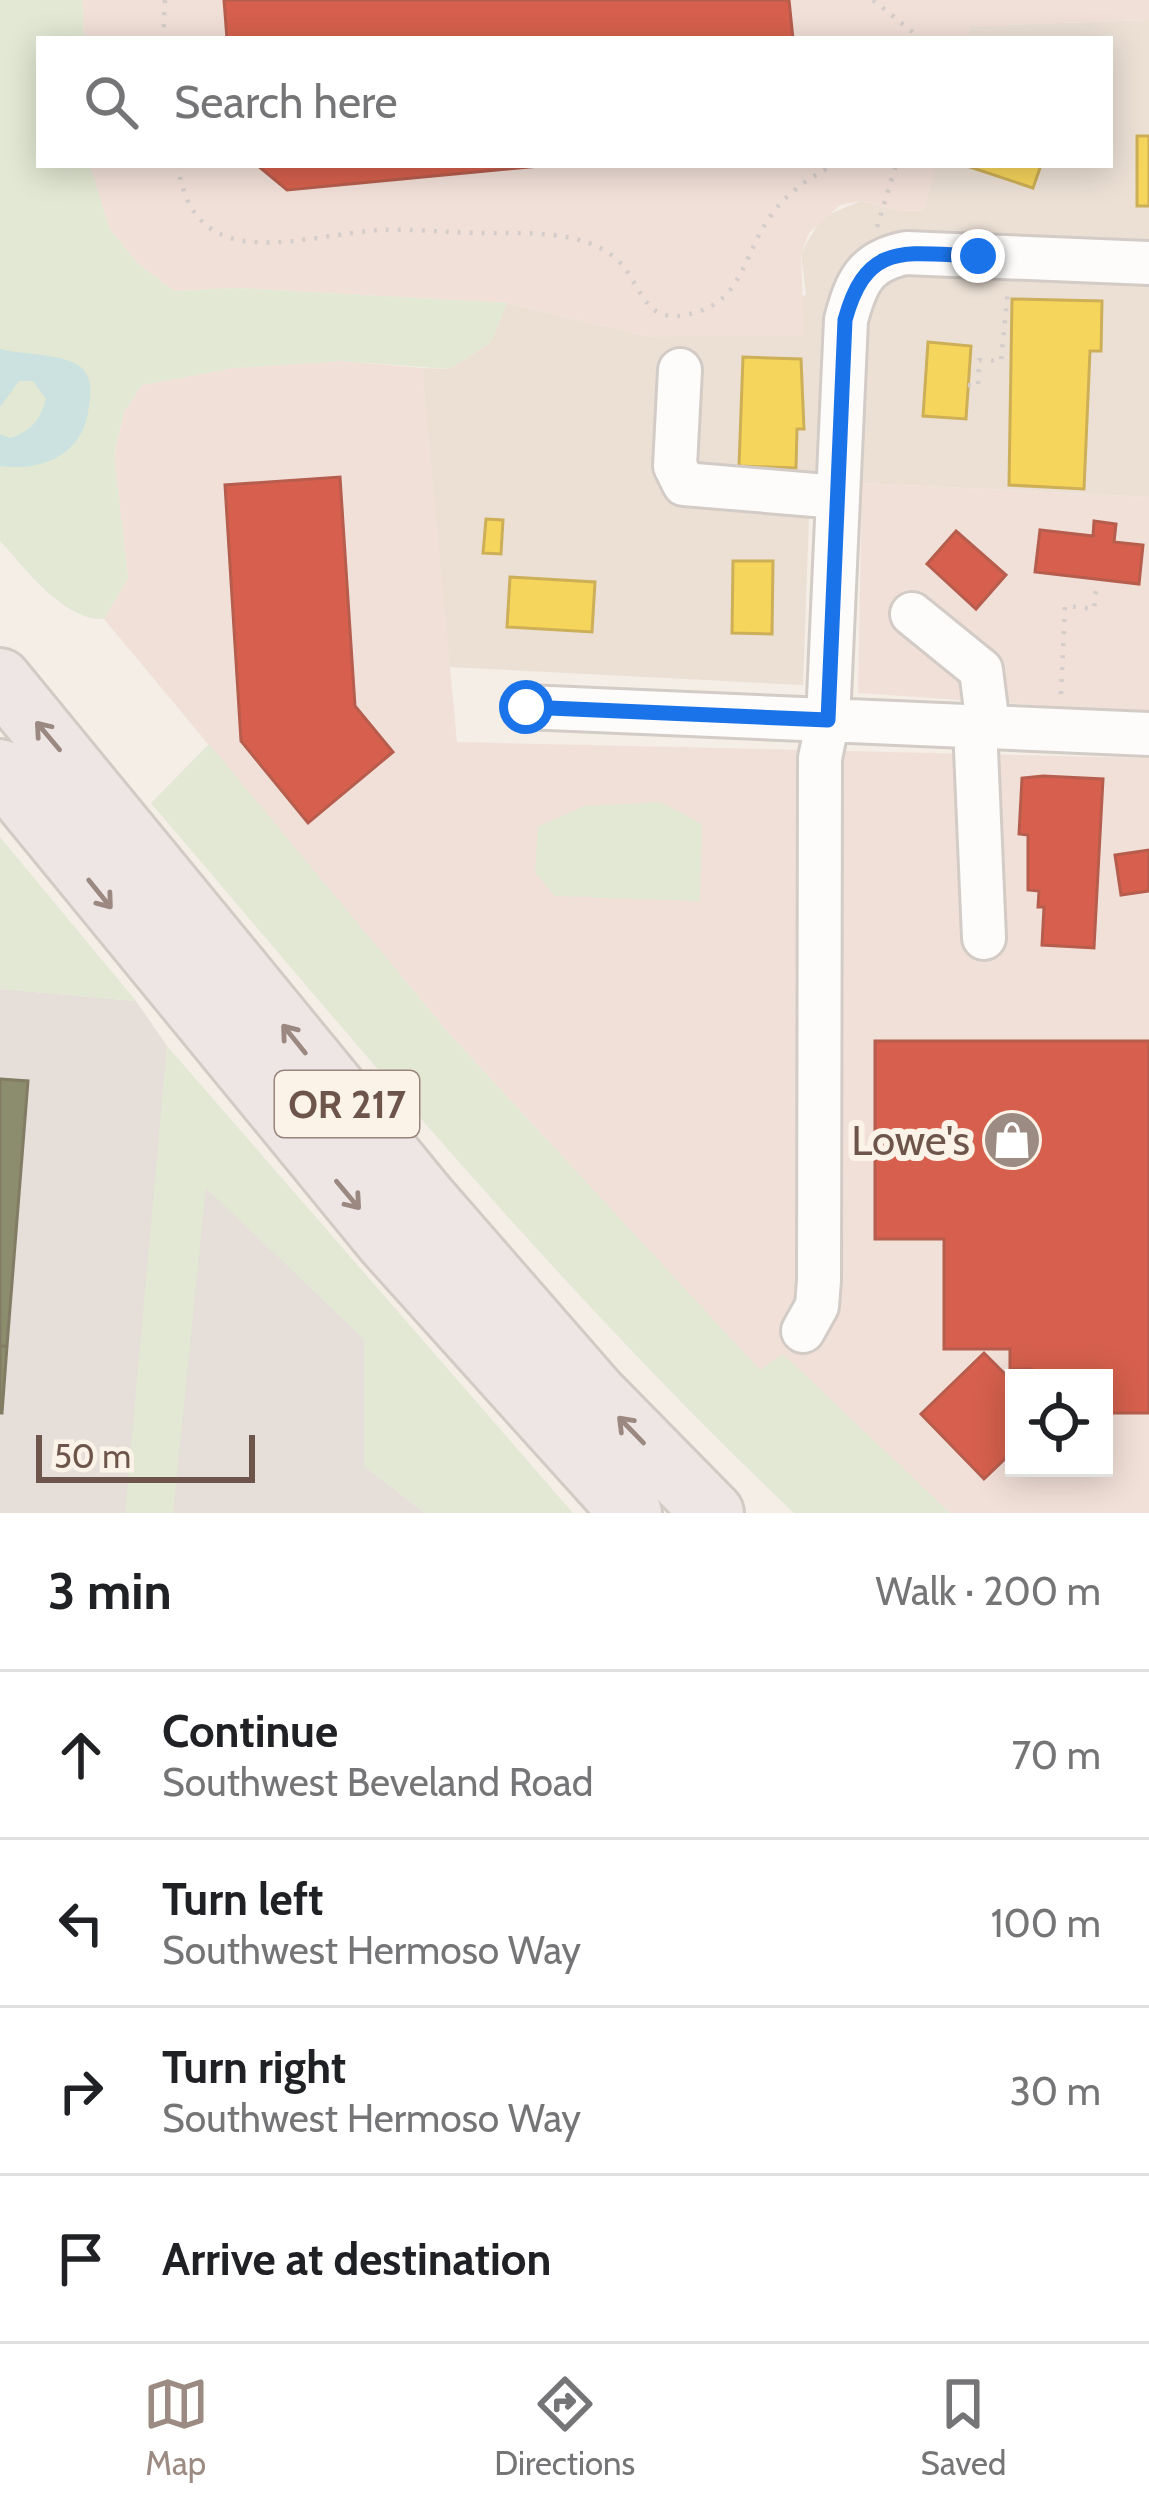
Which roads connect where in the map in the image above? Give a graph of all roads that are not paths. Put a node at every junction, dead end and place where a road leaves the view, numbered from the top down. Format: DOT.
graph roads {
  1 [pos="1149,262"];
  2 [pos="680,370"];
  3 [pos="838,497"];
  4 [pos="912,614"];
  5 [pos="0,679"];
  6 [pos="526,707"];
  7 [pos="828,720"];
  8 [pos="981,726"];
  9 [pos="1149,734"];
  10 [pos="0,770"];
  11 [pos="984,938"];
  12 [pos="803,1330"];
  13 [pos="631,1513"];
  14 [pos="712,1513"];
  1 -- 3 [label="street"];
  2 -- 3 [label="street"];
  3 -- 7 [label="street"];
  4 -- 8 [label="street"];
  14 -- 5 [label="highway, OR 217, one-way"];
  6 -- 7 [label="street"];
  7 -- 8 [label="street"];
  7 -- 12 [label="street"];
  8 -- 9 [label="street"];
  8 -- 11 [label="street"];
  10 -- 13 [label="highway, OR 217, one-way"];
}
